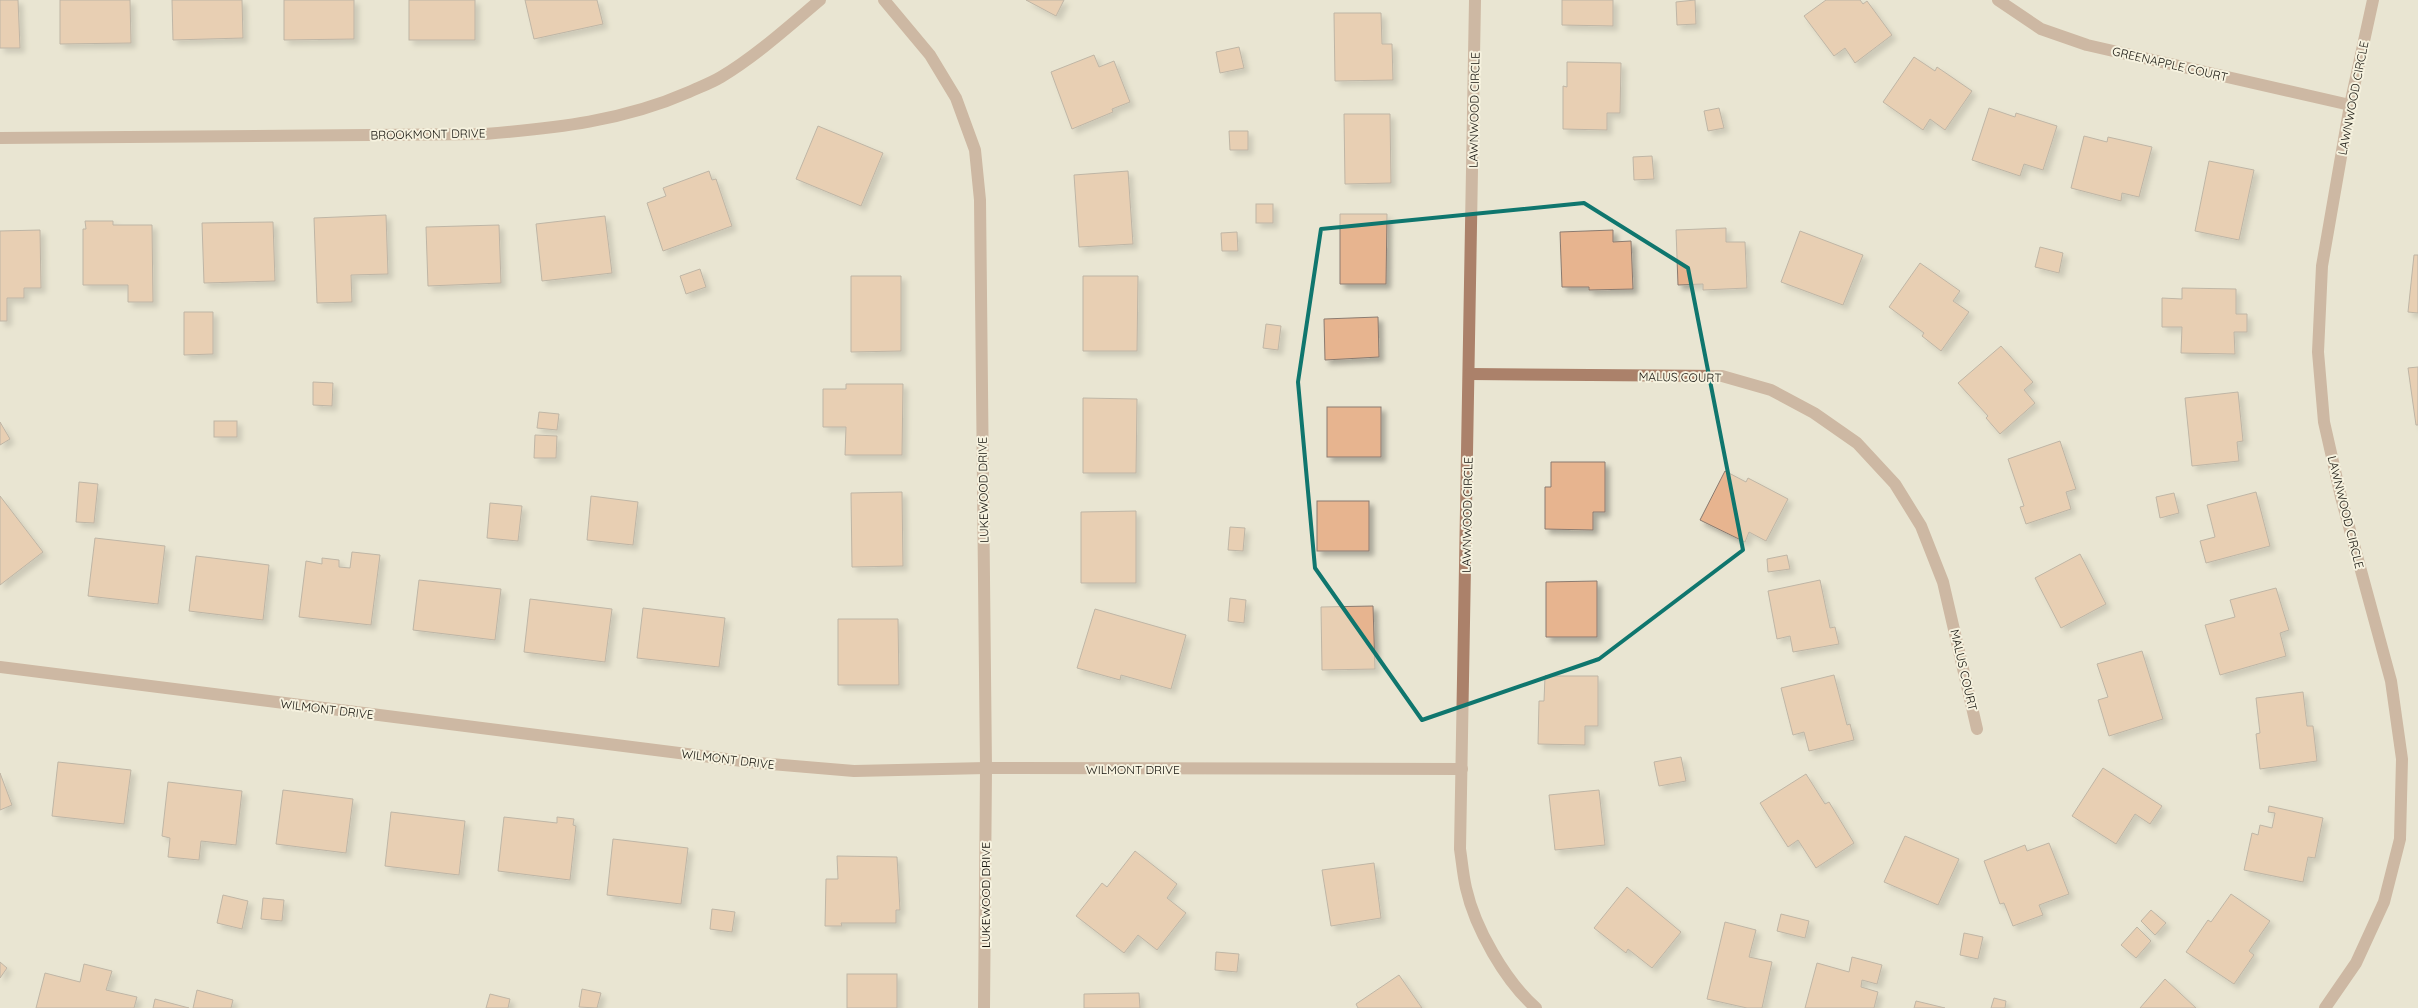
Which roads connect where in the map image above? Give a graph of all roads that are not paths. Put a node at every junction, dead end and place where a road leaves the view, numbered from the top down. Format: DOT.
graph roads {
  1 [pos="820,0"];
  2 [pos="884,0"];
  3 [pos="1475,0"];
  4 [pos="1998,0"];
  5 [pos="2373,0"];
  6 [pos="2350,105"];
  7 [pos="0,138"];
  8 [pos="1470,374"];
  9 [pos="0,667"];
  10 [pos="1977,729"];
  11 [pos="986,768"];
  12 [pos="1462,770"];
  13 [pos="984,1008"];
  14 [pos="1536,1008"];
  15 [pos="2325,1008"];
  1 -- 7 [label="street, BROOKMONT DRIVE"];
  2 -- 11 [label="street, LUKEWOOD DRIVE"];
  3 -- 8 [label="street, LAWNWOOD CIRCLE"];
  4 -- 6 [label="street, GREENAPPLE COURT"];
  5 -- 6 [label="street, LAWNWOOD CIRCLE"];
  6 -- 15 [label="street, LAWNWOOD CIRCLE"];
  8 -- 10 [label="street, MALUS COURT"];
  8 -- 12 [label="street, LAWNWOOD CIRCLE"];
  9 -- 11 [label="street, WILMONT DRIVE"];
  11 -- 12 [label="street, WILMONT DRIVE"];
  11 -- 13 [label="street, LUKEWOOD DRIVE"];
  12 -- 14 [label="street, LAWNWOOD CIRCLE"];
}
